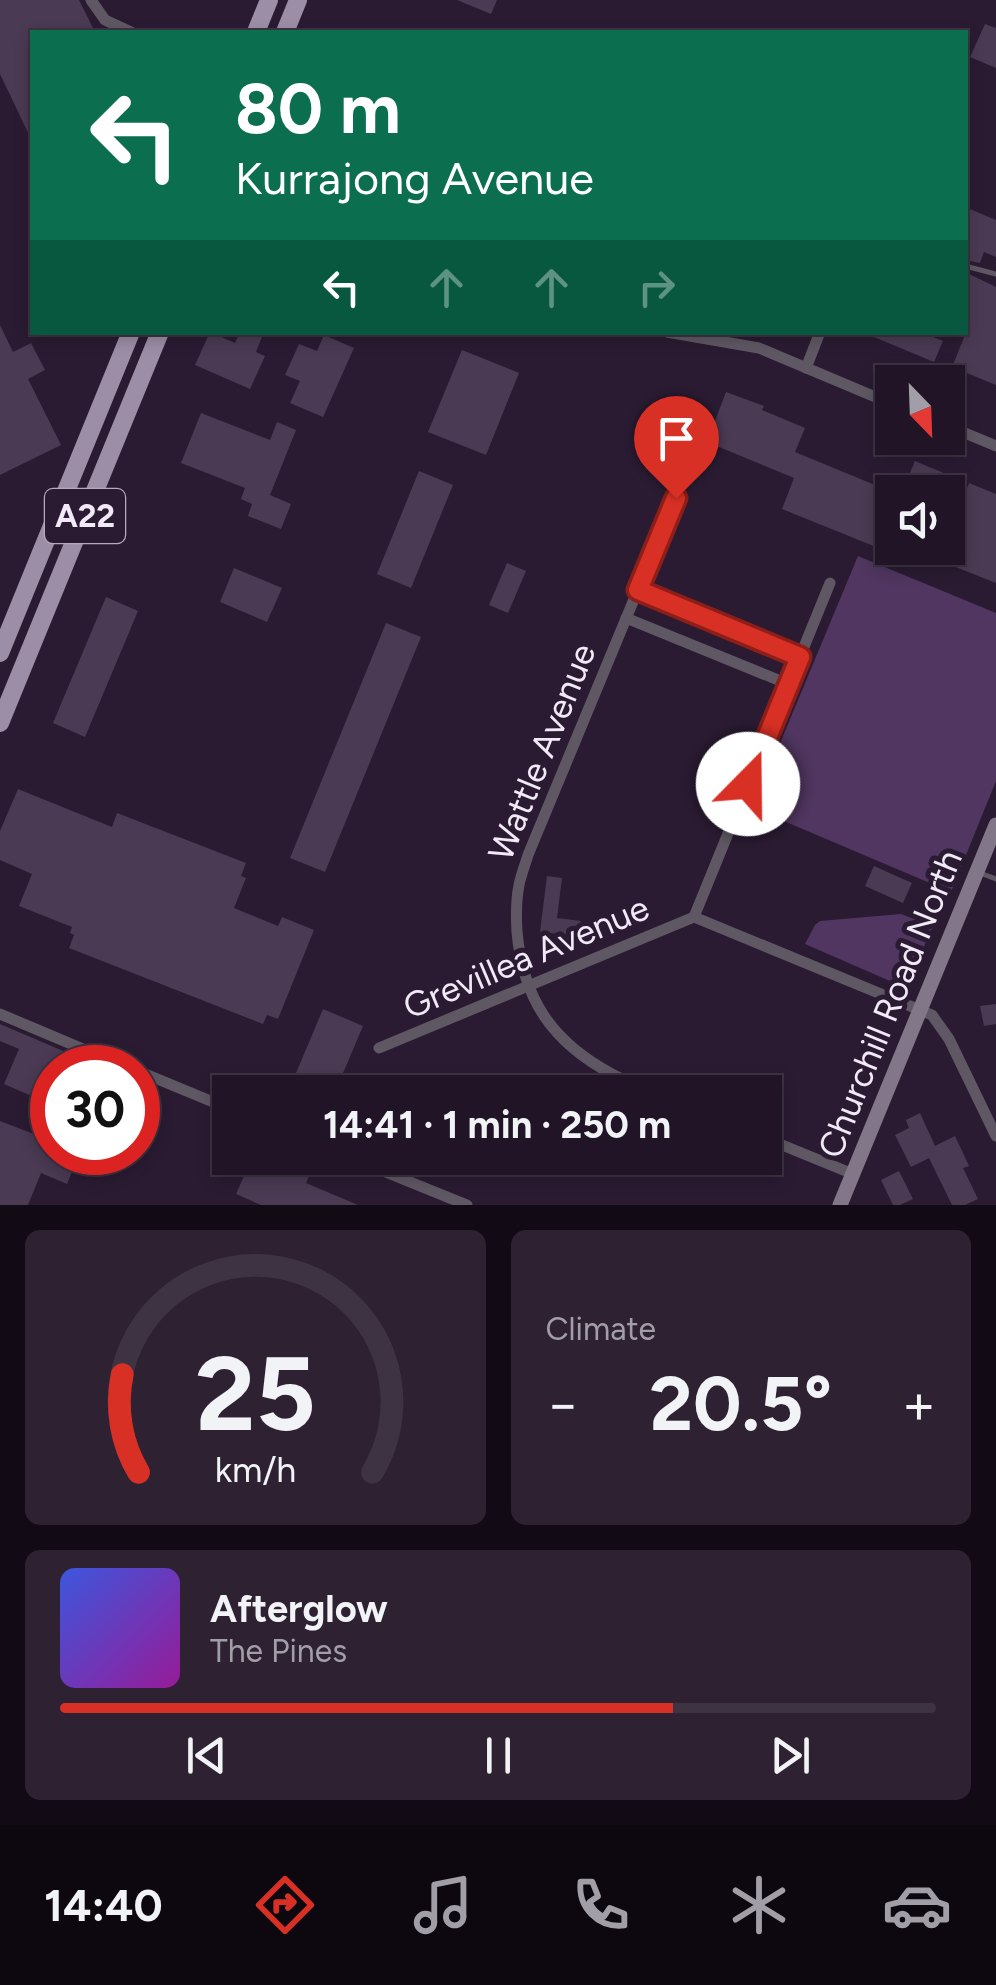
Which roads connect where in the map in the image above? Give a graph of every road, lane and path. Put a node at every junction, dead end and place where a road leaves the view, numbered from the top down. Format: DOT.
graph roads {
  1 [pos="91,0"];
  2 [pos="269,0"];
  3 [pos="298,0"];
  4 [pos="128,30"];
  5 [pos="257,30"];
  6 [pos="286,30"];
  7 [pos="968,267"];
  8 [pos="996,274"];
  9 [pos="130,335"];
  10 [pos="159,335"];
  11 [pos="684,335"];
  12 [pos="819,335"];
  13 [pos="806,368"];
  14 [pos="875,397"];
  15 [pos="965,433"];
  16 [pos="996,446"];
  17 [pos="676,498"];
  18 [pos="830,583"];
  19 [pos="638,590"];
  20 [pos="626,618"];
  21 [pos="0,653"];
  22 [pos="800,657"];
  23 [pos="788,684"];
  24 [pos="5,698"];
  25 [pos="0,724"];
  26 [pos="996,826"];
  27 [pos="977,872"];
  28 [pos="996,879"];
  29 [pos="694,917"];
  30 [pos="526,985"];
  31 [pos="921,1010"];
  32 [pos="0,1014"];
  33 [pos="73,1045"];
  34 [pos="379,1048"];
  35 [pos="614,1075"];
  36 [pos="160,1081"];
  37 [pos="212,1103"];
  38 [pos="996,1136"];
  39 [pos="782,1145"];
  40 [pos="853,1174"];
  41 [pos="392,1175"];
  42 [pos="467,1205"];
  43 [pos="840,1205"];
  1 -- 4 [label="street"];
  2 -- 5 [label="main road"];
  3 -- 6 [label="main road"];
  7 -- 8 [label="lane"];
  9 -- 21 [label="main road, A22"];
  10 -- 24 [label="main road, A22"];
  11 -- 13 [label="street"];
  12 -- 13 [label="street"];
  13 -- 14 [label="street"];
  15 -- 16 [label="street"];
  17 -- 19 [label="street, Wattle Avenue"];
  18 -- 22 [label="street"];
  19 -- 20 [label="street, Wattle Avenue"];
  19 -- 22 [label="street"];
  20 -- 23 [label="street"];
  20 -- 30 [label="street, Wattle Avenue"];
  22 -- 23 [label="street"];
  23 -- 29 [label="street"];
  24 -- 25 [label="main road, A22"];
  26 -- 27 [label="street, Churchill Road North"];
  27 -- 28 [label="lane"];
  27 -- 31 [label="street, Churchill Road North"];
  29 -- 30 [label="street, Grevillea Avenue"];
  29 -- 31 [label="street"];
  30 -- 34 [label="street, Grevillea Avenue"];
  30 -- 35 [label="street, Wattle Avenue"];
  31 -- 38 [label="street"];
  31 -- 40 [label="street, Churchill Road North"];
  32 -- 33 [label="street"];
  36 -- 37 [label="street"];
  39 -- 40 [label="street"];
  40 -- 43 [label="street, Churchill Road North"];
  41 -- 42 [label="street"];
}
